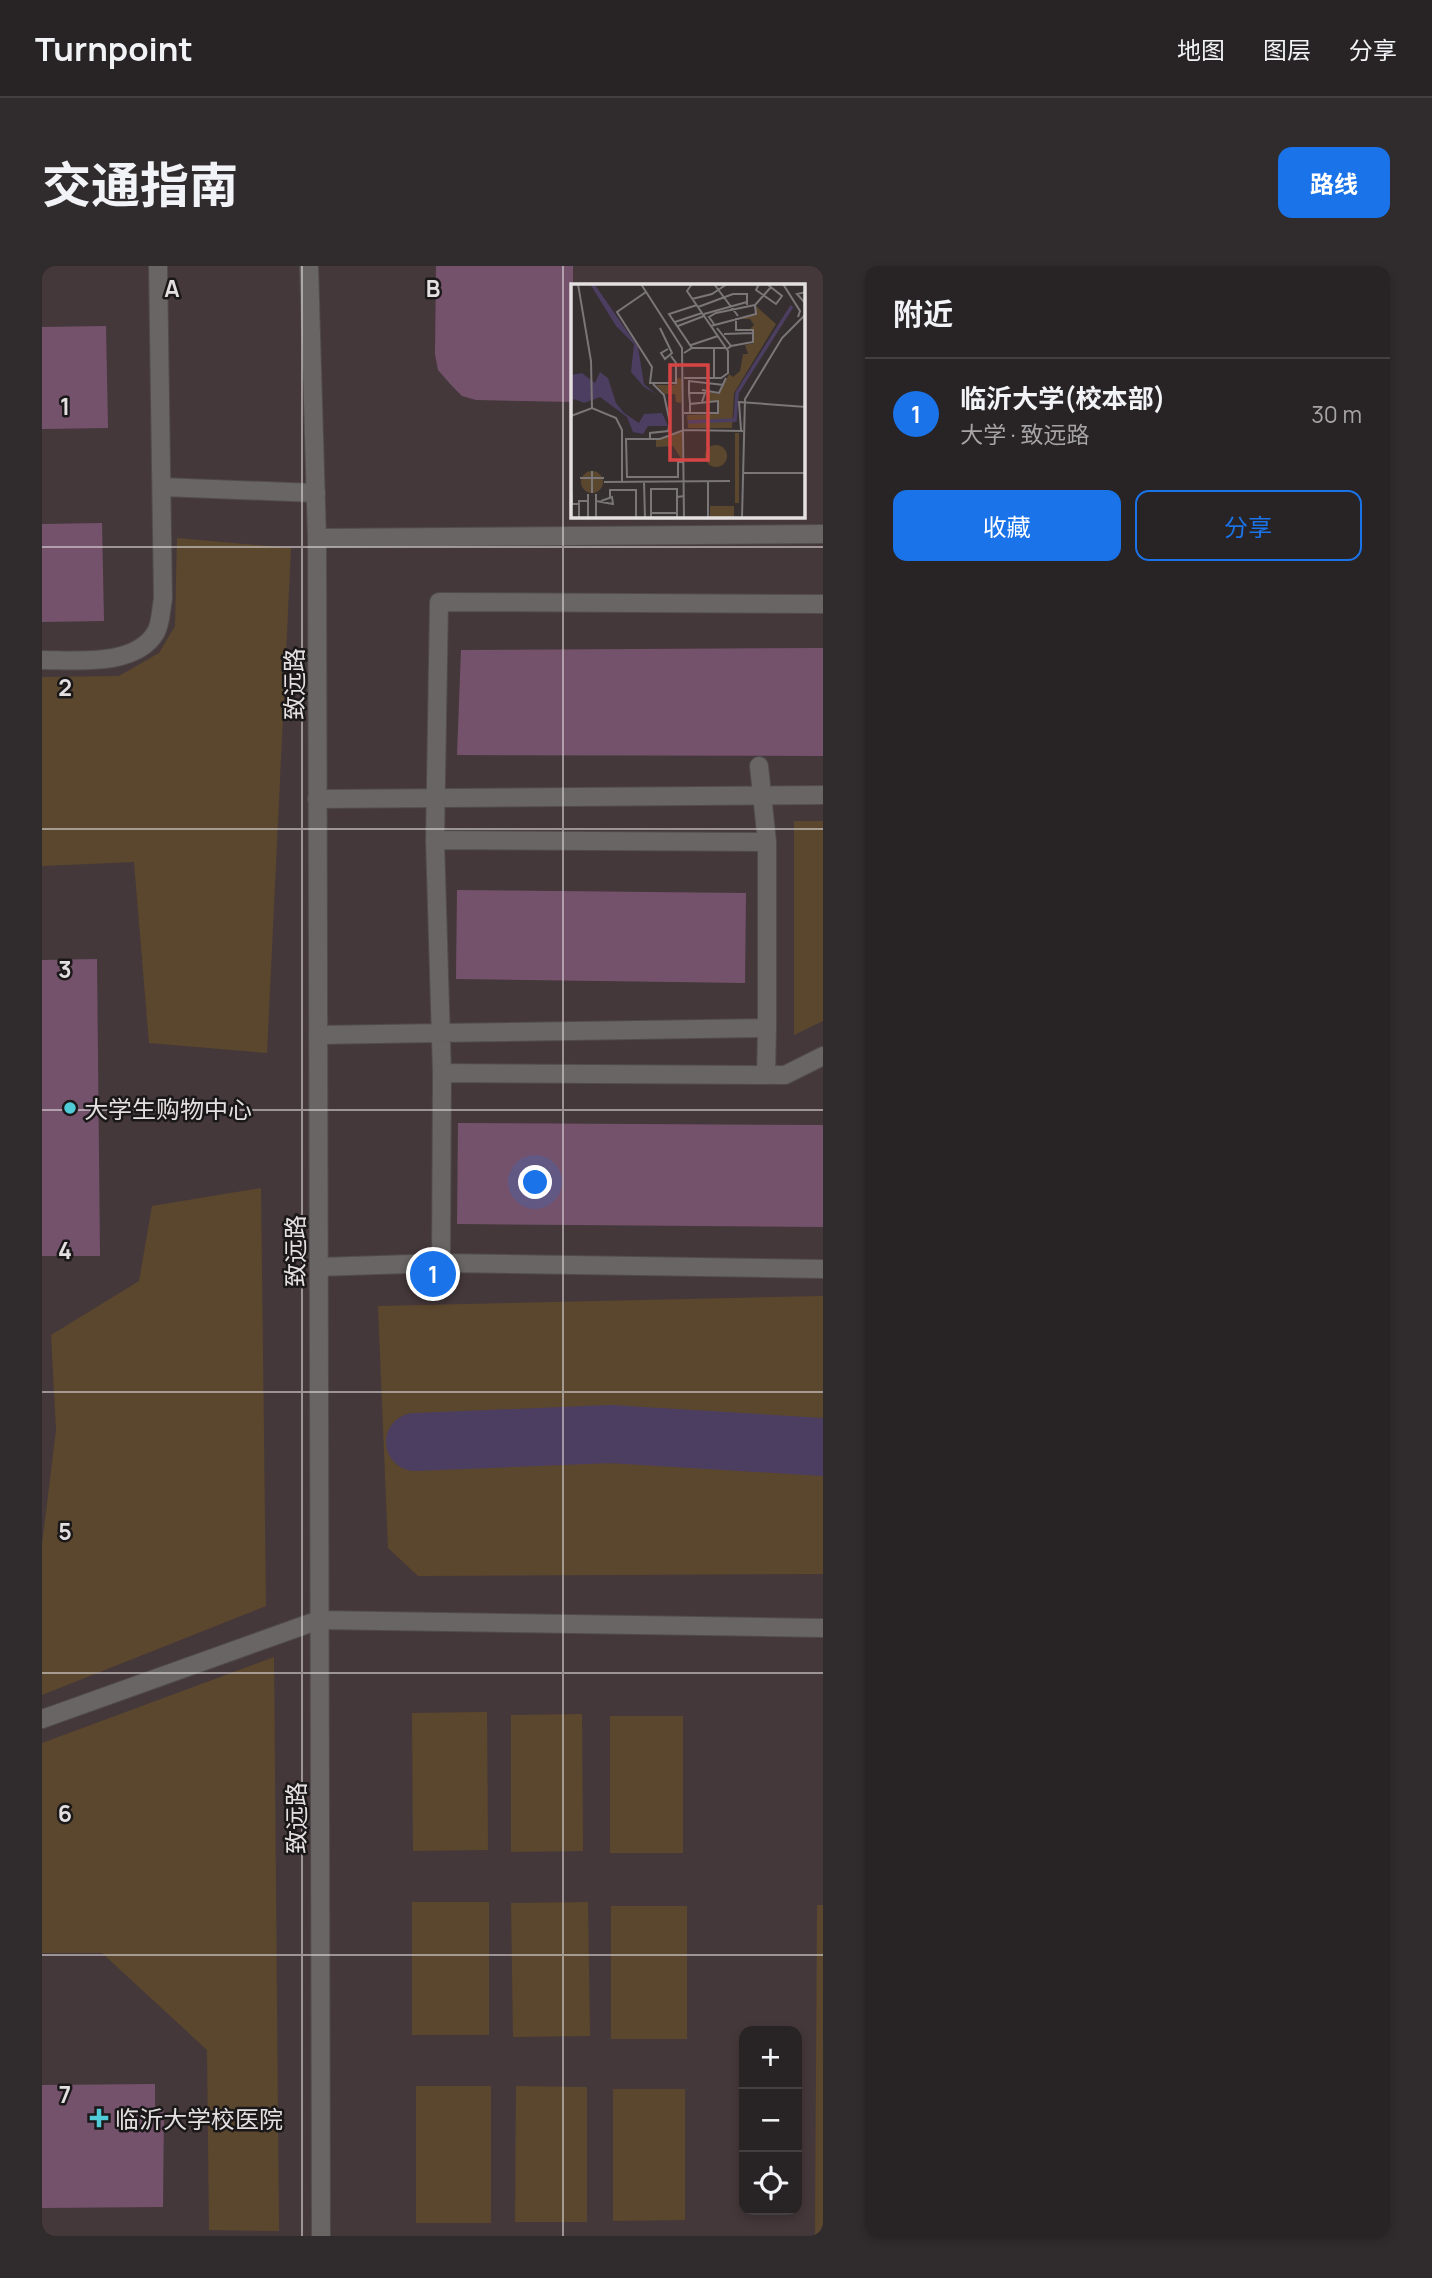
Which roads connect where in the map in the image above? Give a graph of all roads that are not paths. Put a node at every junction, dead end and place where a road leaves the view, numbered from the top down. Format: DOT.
graph roads {
  1 [pos="158,266"];
  2 [pos="310,266"];
  3 [pos="162,487"];
  4 [pos="316,493"];
  5 [pos="823,534"];
  6 [pos="317,538"];
  7 [pos="823,604"];
  8 [pos="42,660"];
  9 [pos="759,766"];
  10 [pos="764,794"];
  11 [pos="823,795"];
  12 [pos="436,797"];
  13 [pos="317,799"];
  14 [pos="435,841"];
  15 [pos="767,842"];
  16 [pos="767,1028"];
  17 [pos="439,1033"];
  18 [pos="318,1035"];
  19 [pos="823,1056"];
  20 [pos="442,1073"];
  21 [pos="766,1075"];
  22 [pos="441,1263"];
  23 [pos="319,1267"];
  24 [pos="823,1269"];
  25 [pos="319,1620"];
  26 [pos="823,1628"];
  27 [pos="42,1719"];
  28 [pos="321,2236"];
  1 -- 3 [label="street"];
  2 -- 4 [label="street, 致远路"];
  3 -- 4 [label="street"];
  3 -- 8 [label="street"];
  4 -- 6 [label="street, 致远路"];
  5 -- 6 [label="street"];
  6 -- 13 [label="street, 致远路"];
  7 -- 12 [label="street"];
  9 -- 10 [label="street"];
  10 -- 11 [label="street"];
  10 -- 12 [label="street"];
  10 -- 15 [label="street"];
  12 -- 13 [label="street"];
  12 -- 14 [label="street"];
  13 -- 18 [label="street, 致远路"];
  14 -- 15 [label="street"];
  14 -- 17 [label="street"];
  15 -- 16 [label="street"];
  16 -- 17 [label="street"];
  16 -- 21 [label="street"];
  17 -- 18 [label="street"];
  17 -- 20 [label="street"];
  18 -- 23 [label="street, 致远路"];
  19 -- 21 [label="street"];
  20 -- 21 [label="street"];
  20 -- 22 [label="street"];
  22 -- 23 [label="street"];
  22 -- 24 [label="street"];
  23 -- 25 [label="street, 致远路"];
  25 -- 26 [label="street"];
  25 -- 27 [label="street"];
  25 -- 28 [label="street, 致远路"];
}
